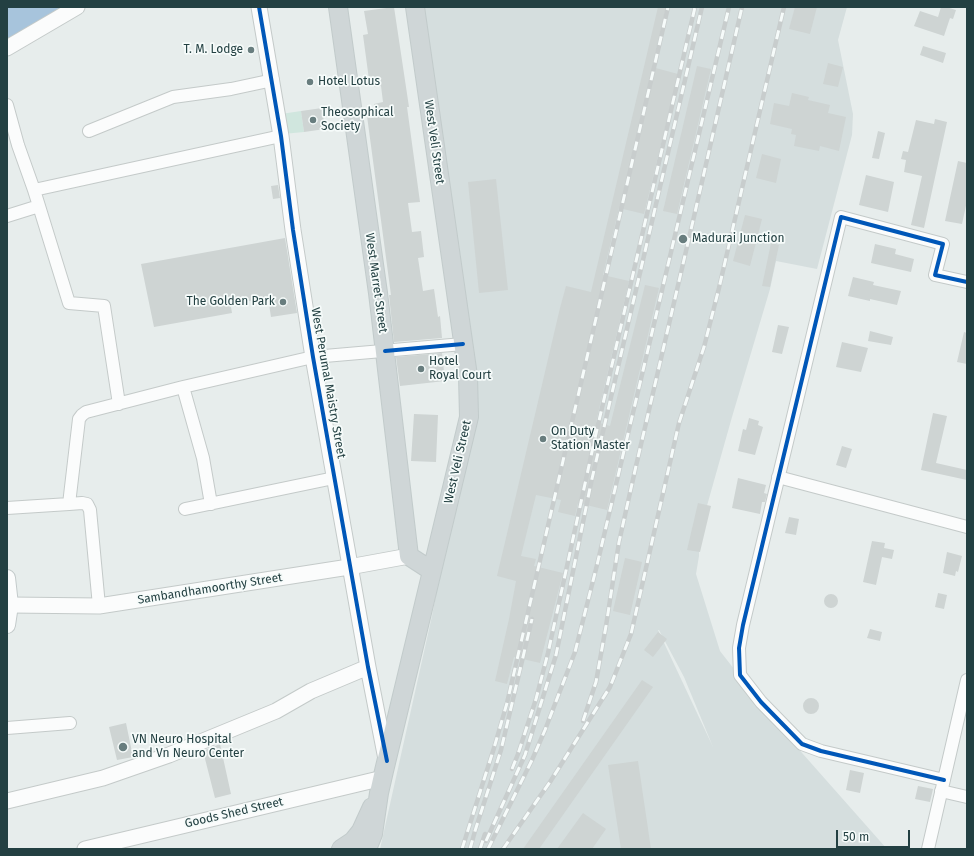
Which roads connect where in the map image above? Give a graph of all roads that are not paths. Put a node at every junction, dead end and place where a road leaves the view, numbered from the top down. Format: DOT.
graph roads {
  1 [pos="77,7"];
  2 [pos="259,7"];
  3 [pos="338,7"];
  4 [pos="415,7"];
  5 [pos="7,48"];
  6 [pos="273,80"];
  7 [pos="8,113"];
  8 [pos="89,131"];
  9 [pos="281,136"];
  10 [pos="34,190"];
  11 [pos="39,206"];
  12 [pos="7,216"];
  13 [pos="967,282"];
  14 [pos="463,344"];
  15 [pos="385,351"];
  16 [pos="313,357"];
  17 [pos="183,387"];
  18 [pos="119,404"];
  19 [pos="778,477"];
  20 [pos="334,478"];
  21 [pos="69,504"];
  22 [pos="211,504"];
  23 [pos="7,508"];
  24 [pos="185,509"];
  25 [pos="967,527"];
  26 [pos="409,556"];
  27 [pos="349,567"];
  28 [pos="432,572"];
  29 [pos="7,578"];
  30 [pos="10,605"];
  31 [pos="99,606"];
  32 [pos="7,625"];
  33 [pos="368,667"];
  34 [pos="967,680"];
  35 [pos="70,723"];
  36 [pos="7,728"];
  37 [pos="383,777"];
  38 [pos="942,786"];
  39 [pos="967,797"];
  40 [pos="7,801"];
  41 [pos="85,849"];
  42 [pos="342,849"];
  43 [pos="367,849"];
  44 [pos="928,849"];
  1 -- 5 [label="street"];
  2 -- 6 [label="street, West Perumal Maistry Street"];
  3 -- 15 [label="main road, West Marret Street"];
  4 -- 14 [label="main road, West Veli Street"];
  6 -- 8 [label="street"];
  6 -- 9 [label="street, West Perumal Maistry Street"];
  7 -- 10 [label="street"];
  9 -- 10 [label="street"];
  9 -- 16 [label="street, West Perumal Maistry Street"];
  10 -- 11 [label="street"];
  11 -- 12 [label="street"];
  11 -- 18 [label="street"];
  13 -- 19 [label="street"];
  14 -- 15 [label="street"];
  14 -- 28 [label="main road, West Veli Street"];
  15 -- 16 [label="street"];
  15 -- 26 [label="main road, West Marret Street"];
  16 -- 17 [label="street"];
  16 -- 20 [label="street, West Perumal Maistry Street"];
  17 -- 18 [label="street"];
  17 -- 22 [label="street"];
  18 -- 21 [label="street"];
  19 -- 25 [label="street"];
  19 -- 38 [label="street"];
  20 -- 22 [label="street"];
  20 -- 27 [label="street, West Perumal Maistry Street"];
  21 -- 23 [label="street"];
  21 -- 31 [label="street"];
  22 -- 24 [label="street"];
  26 -- 27 [label="street, Sambandhamoorthy Street"];
  26 -- 28 [label="main road"];
  27 -- 31 [label="street, Sambandhamoorthy Street"];
  27 -- 33 [label="street, West Perumal Maistry Street"];
  28 -- 37 [label="main road, West Veli Street"];
  29 -- 30 [label="main road"];
  30 -- 31 [label="street, Sambandhamoorthy Street"];
  30 -- 32 [label="main road"];
  33 -- 37 [label="street, West Perumal Maistry Street"];
  33 -- 40 [label="street"];
  34 -- 38 [label="street"];
  35 -- 36 [label="street"];
  37 -- 41 [label="street, Goods Shed Street"];
  37 -- 42 [label="main road, West Veli Street"];
  37 -- 43 [label="main road, West Veli Street"];
  38 -- 39 [label="street"];
  38 -- 44 [label="street"];
}
